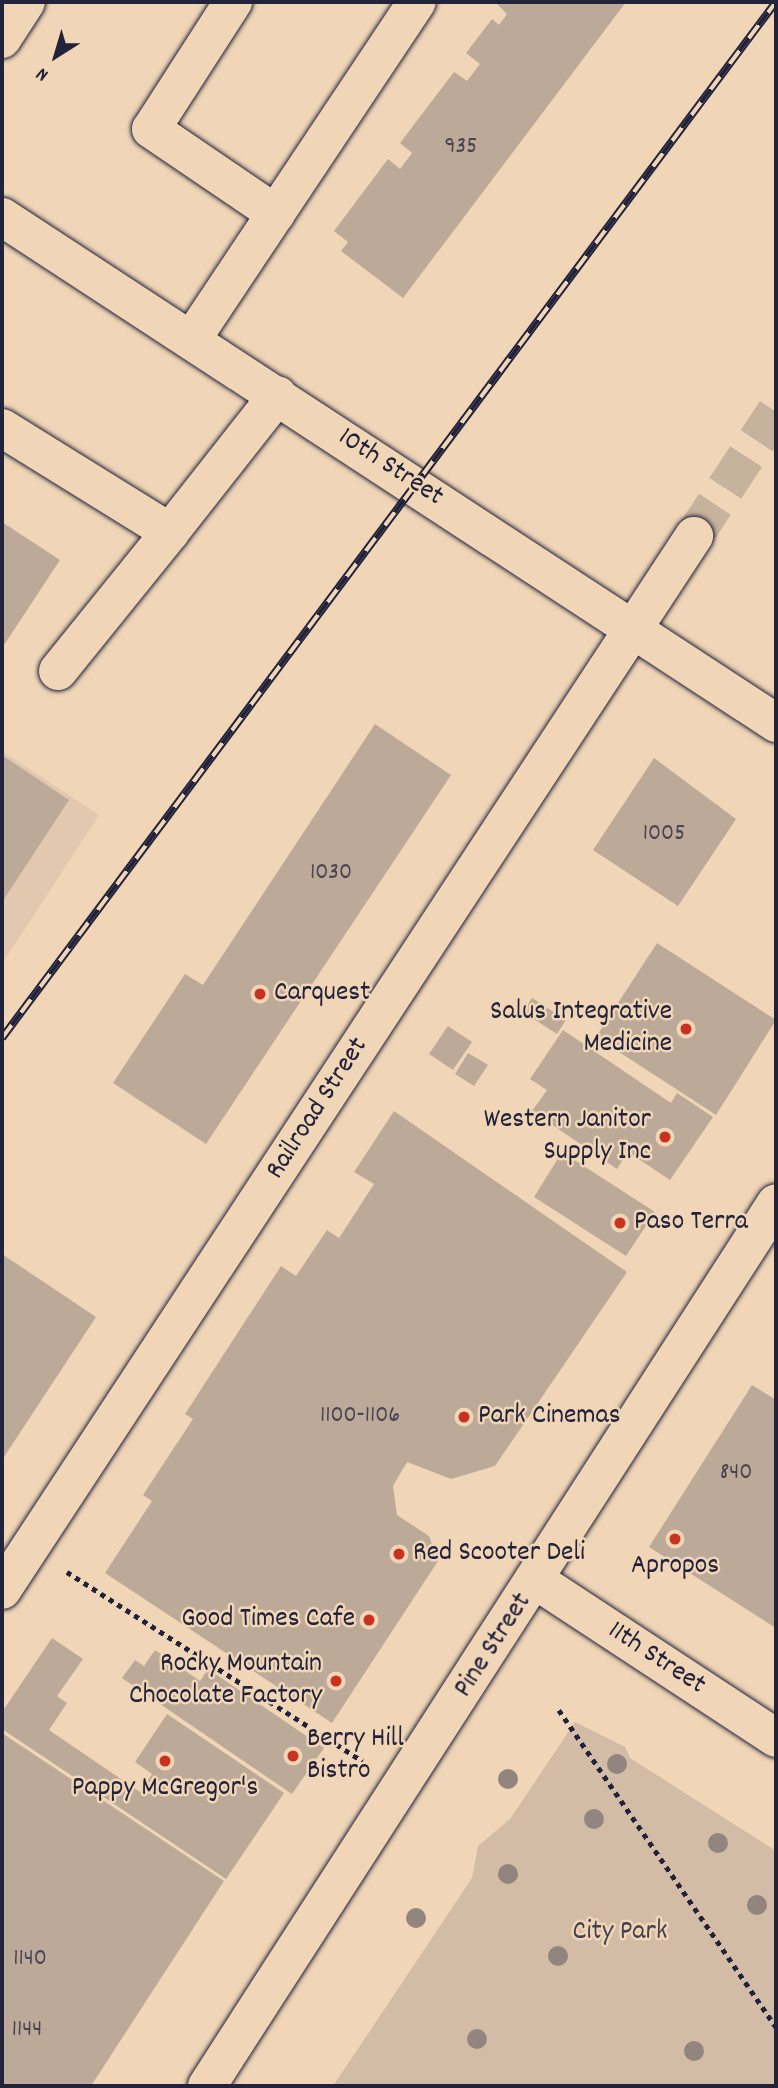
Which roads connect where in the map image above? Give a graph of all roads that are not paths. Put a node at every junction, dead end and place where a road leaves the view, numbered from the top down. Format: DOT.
graph roads {
  1 [pos="26,2"];
  2 [pos="233,2"];
  3 [pos="417,2"];
  4 [pos="2,39"];
  5 [pos="276,214"];
  6 [pos="2,217"];
  7 [pos="192,339"];
  8 [pos="278,395"];
  9 [pos="2,428"];
  10 [pos="170,532"];
  11 [pos="694,536"];
  12 [pos="635,629"];
  13 [pos="58,671"];
  14 [pos="776,723"];
  15 [pos="776,1203"];
  16 [pos="766,1244"];
  17 [pos="537,1581"];
  18 [pos="2,1590"];
  19 [pos="776,1738"];
  20 [pos="207,2086"];
  1 -- 4 [label="street"];
  2 -- 5 [label="street"];
  3 -- 5 [label="street"];
  5 -- 7 [label="street"];
  6 -- 7 [label="street, 10th Street"];
  7 -- 8 [label="street, 10th Street"];
  8 -- 10 [label="street"];
  8 -- 12 [label="street, 10th Street"];
  9 -- 10 [label="street"];
  10 -- 13 [label="street"];
  11 -- 12 [label="street, Railroad Street"];
  12 -- 14 [label="street, 10th Street"];
  12 -- 18 [label="street, Railroad Street"];
  15 -- 16 [label="street, Pine Street"];
  16 -- 17 [label="street, Pine Street"];
  17 -- 19 [label="street, 11th Street"];
  17 -- 20 [label="street, Pine Street"];
}
